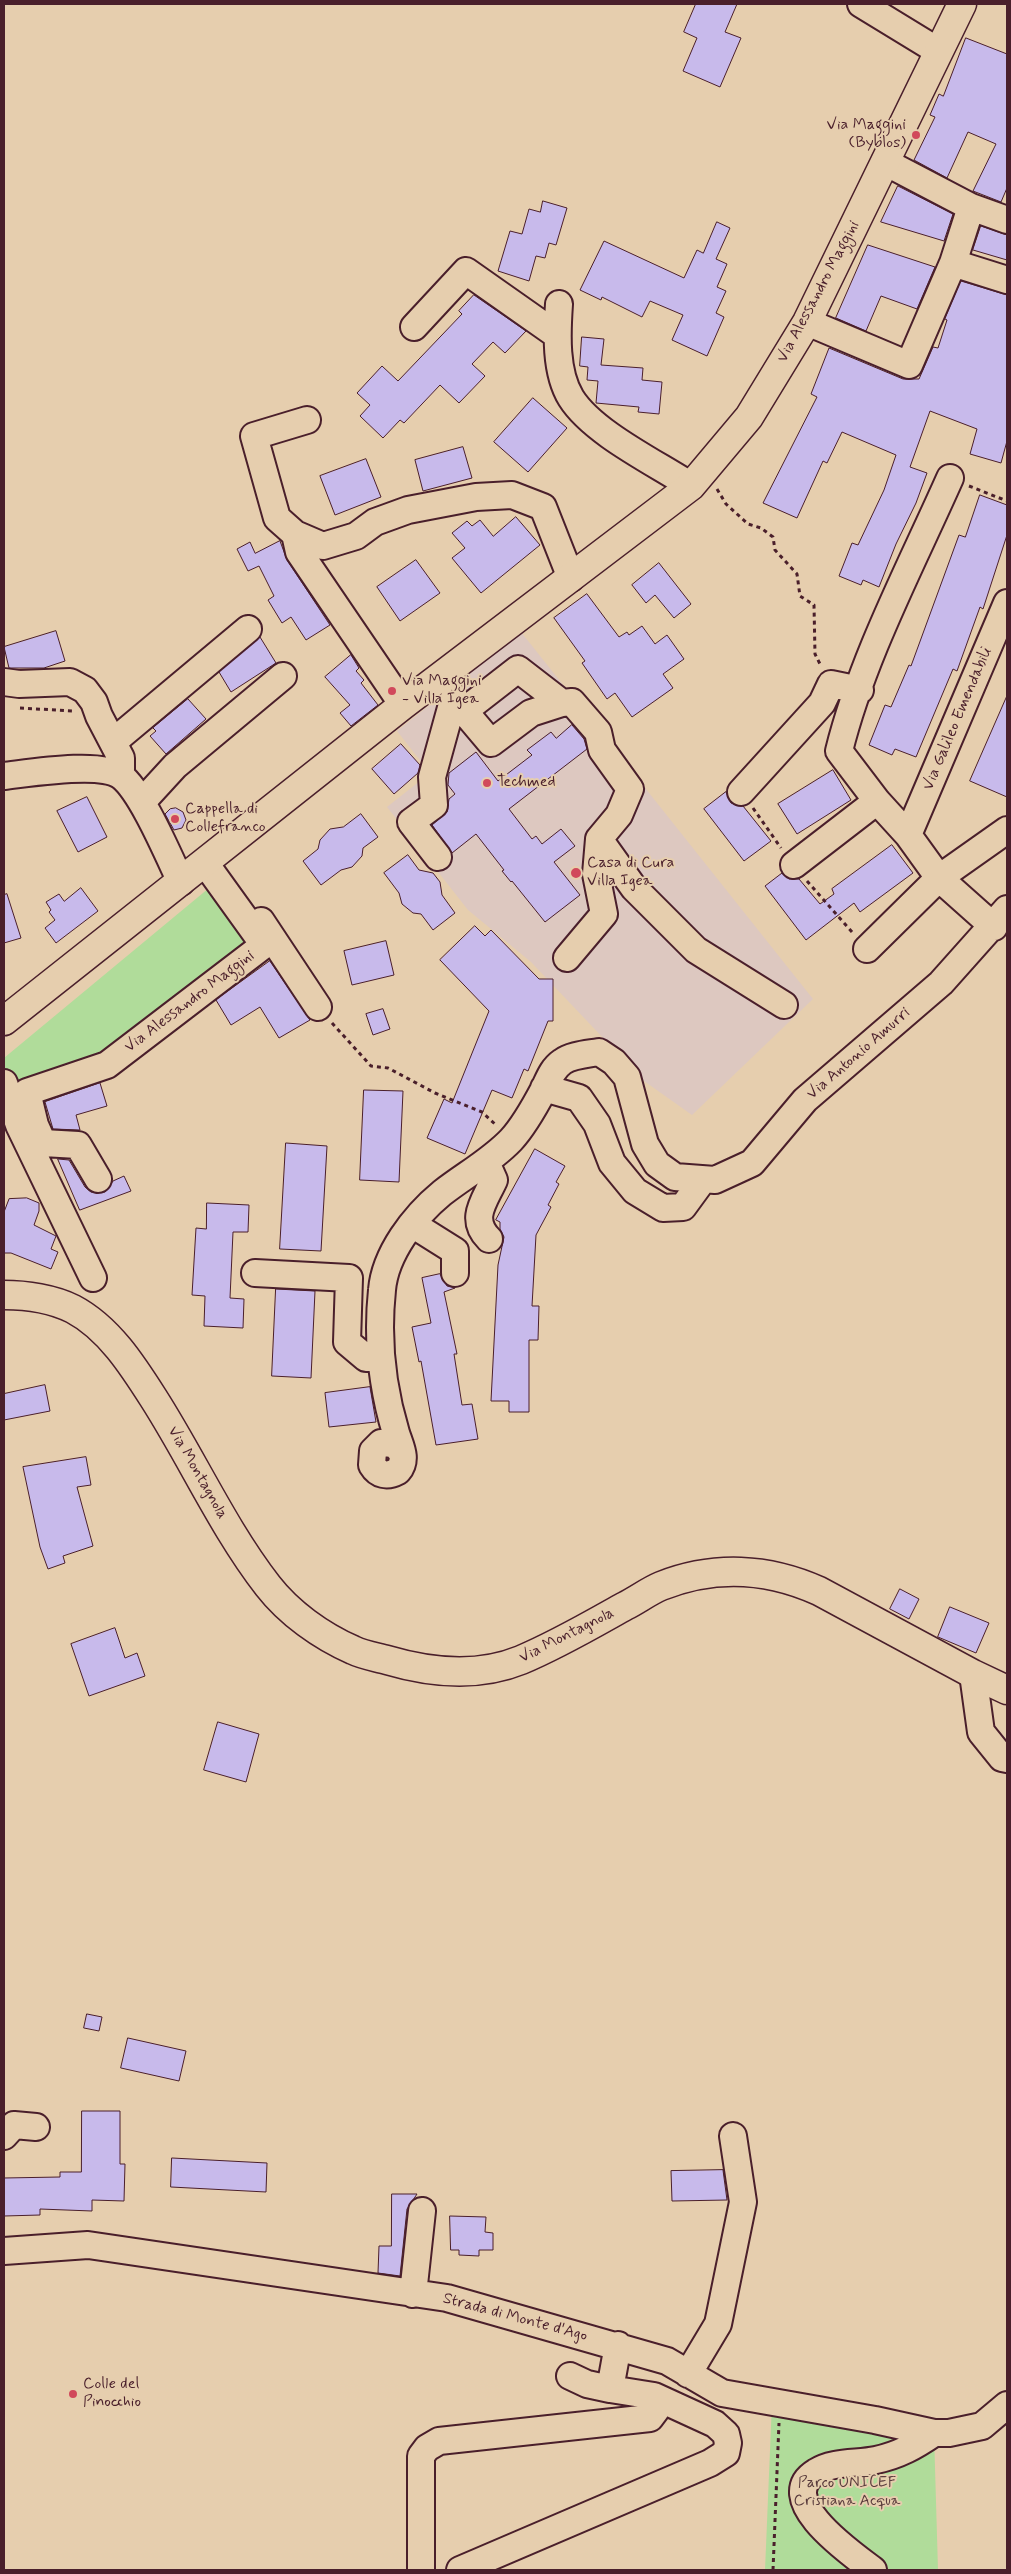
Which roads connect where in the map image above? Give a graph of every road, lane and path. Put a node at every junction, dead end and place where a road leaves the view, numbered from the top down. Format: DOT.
graph roads {
  1 [pos="861,4"];
  2 [pos="962,4"];
  3 [pos="938,51"];
  4 [pos="885,162"];
  5 [pos="971,207"];
  6 [pos="1006,216"];
  7 [pos="953,263"];
  8 [pos="1007,280"];
  9 [pos="559,304"];
  10 [pos="808,322"];
  11 [pos="414,327"];
  12 [pos="557,335"];
  13 [pos="307,420"];
  14 [pos="950,478"];
  15 [pos="696,480"];
  16 [pos="1007,501"];
  17 [pos="295,534"];
  18 [pos="571,578"];
  19 [pos="1007,603"];
  20 [pos="248,630"];
  21 [pos="518,669"];
  22 [pos="283,676"];
  23 [pos="4,682"];
  24 [pos="860,690"];
  25 [pos="826,693"];
  26 [pos="452,695"];
  27 [pos="562,702"];
  28 [pos="404,705"];
  29 [pos="12,706"];
  30 [pos="531,713"];
  31 [pos="849,714"];
  32 [pos="98,716"];
  33 [pos="113,742"];
  34 [pos="4,776"];
  35 [pos="121,776"];
  36 [pos="741,792"];
  37 [pos="877,801"];
  38 [pos="142,802"];
  39 [pos="1007,830"];
  40 [pos="599,839"];
  41 [pos="915,845"];
  42 [pos="438,857"];
  43 [pos="211,858"];
  44 [pos="794,865"];
  45 [pos="939,878"];
  46 [pos="181,882"];
  47 [pos="1000,918"];
  48 [pos="264,945"];
  49 [pos="866,949"];
  50 [pos="567,958"];
  51 [pos="784,1005"];
  52 [pos="319,1016"];
  53 [pos="4,1021"];
  54 [pos="4,1083"];
  55 [pos="544,1088"];
  56 [pos="11,1131"];
  57 [pos="511,1140"];
  58 [pos="486,1162"];
  59 [pos="98,1179"];
  60 [pos="702,1181"];
  61 [pos="412,1224"];
  62 [pos="489,1239"];
  63 [pos="255,1272"];
  64 [pos="454,1273"];
  65 [pos="93,1278"];
  66 [pos="4,1295"];
  67 [pos="381,1358"];
  68 [pos="391,1442"];
  69 [pos="973,1674"];
  70 [pos="1007,1690"];
  71 [pos="1007,1759"];
  72 [pos="36,2127"];
  73 [pos="4,2136"];
  74 [pos="733,2136"];
  75 [pos="422,2210"];
  76 [pos="4,2251"];
  77 [pos="413,2294"];
  78 [pos="618,2345"];
  79 [pos="688,2374"];
  80 [pos="570,2376"];
  81 [pos="610,2389"];
  82 [pos="654,2396"];
  83 [pos="780,2403"];
  84 [pos="1007,2405"];
  85 [pos="934,2433"];
  86 [pos="421,2570"];
  87 [pos="460,2570"];
  88 [pos="773,2570"];
  89 [pos="873,2570"];
  1 -- 3 [label="street"];
  2 -- 3 [label="main road, Via Alessandro Maggini"];
  3 -- 4 [label="main road, Via Alessandro Maggini"];
  4 -- 5 [label="street"];
  4 -- 10 [label="main road, Via Alessandro Maggini"];
  5 -- 6 [label="street"];
  5 -- 7 [label="street"];
  7 -- 8 [label="street"];
  7 -- 10 [label="street"];
  9 -- 12 [label="street"];
  10 -- 15 [label="main road, Via Alessandro Maggini"];
  11 -- 12 [label="street"];
  12 -- 15 [label="street"];
  13 -- 17 [label="street"];
  14 -- 16 [label="path"];
  14 -- 24 [label="street"];
  15 -- 18 [label="main road, Via Alessandro Maggini"];
  15 -- 25 [label="path"];
  17 -- 18 [label="street"];
  17 -- 28 [label="street"];
  18 -- 26 [label="main road, Via Alessandro Maggini"];
  19 -- 41 [label="street, Via Galileo Emendabili"];
  20 -- 33 [label="street"];
  21 -- 26 [label="street"];
  21 -- 27 [label="street"];
  21 -- 30 [label="street"];
  22 -- 38 [label="street"];
  23 -- 32 [label="street"];
  24 -- 25 [label="street"];
  24 -- 31 [label="street"];
  25 -- 31 [label="street"];
  25 -- 36 [label="street"];
  26 -- 28 [label="main road, Via Alessandro Maggini"];
  26 -- 30 [label="street"];
  26 -- 42 [label="street"];
  27 -- 30 [label="street"];
  27 -- 40 [label="street"];
  28 -- 43 [label="main road, Via Alessandro Maggini"];
  29 -- 32 [label="path"];
  31 -- 37 [label="street"];
  32 -- 33 [label="street"];
  33 -- 35 [label="street"];
  34 -- 35 [label="street"];
  35 -- 38 [label="street"];
  37 -- 41 [label="street"];
  37 -- 44 [label="street"];
  38 -- 46 [label="street"];
  39 -- 45 [label="street"];
  40 -- 50 [label="street"];
  40 -- 51 [label="street"];
  41 -- 45 [label="street"];
  43 -- 46 [label="main road, Via Alessandro Maggini"];
  43 -- 48 [label="street, Via Alessandro Maggini"];
  43 -- 52 [label="street"];
  45 -- 47 [label="street"];
  45 -- 49 [label="street"];
  46 -- 53 [label="main road, Via Alessandro Maggini"];
  47 -- 60 [label="street, Via Antonio Amurri"];
  48 -- 52 [label="street"];
  48 -- 59 [label="street, Via Alessandro Maggini"];
  52 -- 57 [label="path"];
  54 -- 56 [label="street"];
  55 -- 57 [label="street"];
  55 -- 60 [label="street"];
  55 -- 60 [label="street"];
  56 -- 65 [label="street"];
  57 -- 58 [label="street"];
  58 -- 61 [label="street"];
  58 -- 62 [label="street"];
  61 -- 64 [label="street"];
  61 -- 67 [label="street"];
  63 -- 67 [label="street"];
  66 -- 69 [label="main road, Via Montagnola"];
  67 -- 68 [label="street"];
  69 -- 70 [label="main road, Via Montagnola"];
  69 -- 71 [label="street"];
  72 -- 73 [label="street"];
  74 -- 79 [label="street"];
  75 -- 77 [label="street"];
  76 -- 77 [label="street, Strada di Monte d'Ago"];
  77 -- 78 [label="street, Strada di Monte d'Ago"];
  78 -- 79 [label="street, Strada di Monte d'Ago"];
  78 -- 81 [label="street"];
  79 -- 83 [label="street, Strada di Monte d'Ago"];
  80 -- 81 [label="street"];
  81 -- 82 [label="street"];
  82 -- 86 [label="street"];
  82 -- 87 [label="street"];
  83 -- 85 [label="street, Strada di Monte d'Ago"];
  83 -- 88 [label="path"];
  84 -- 85 [label="street, Strada di Monte d'Ago"];
  85 -- 89 [label="street"];
}
